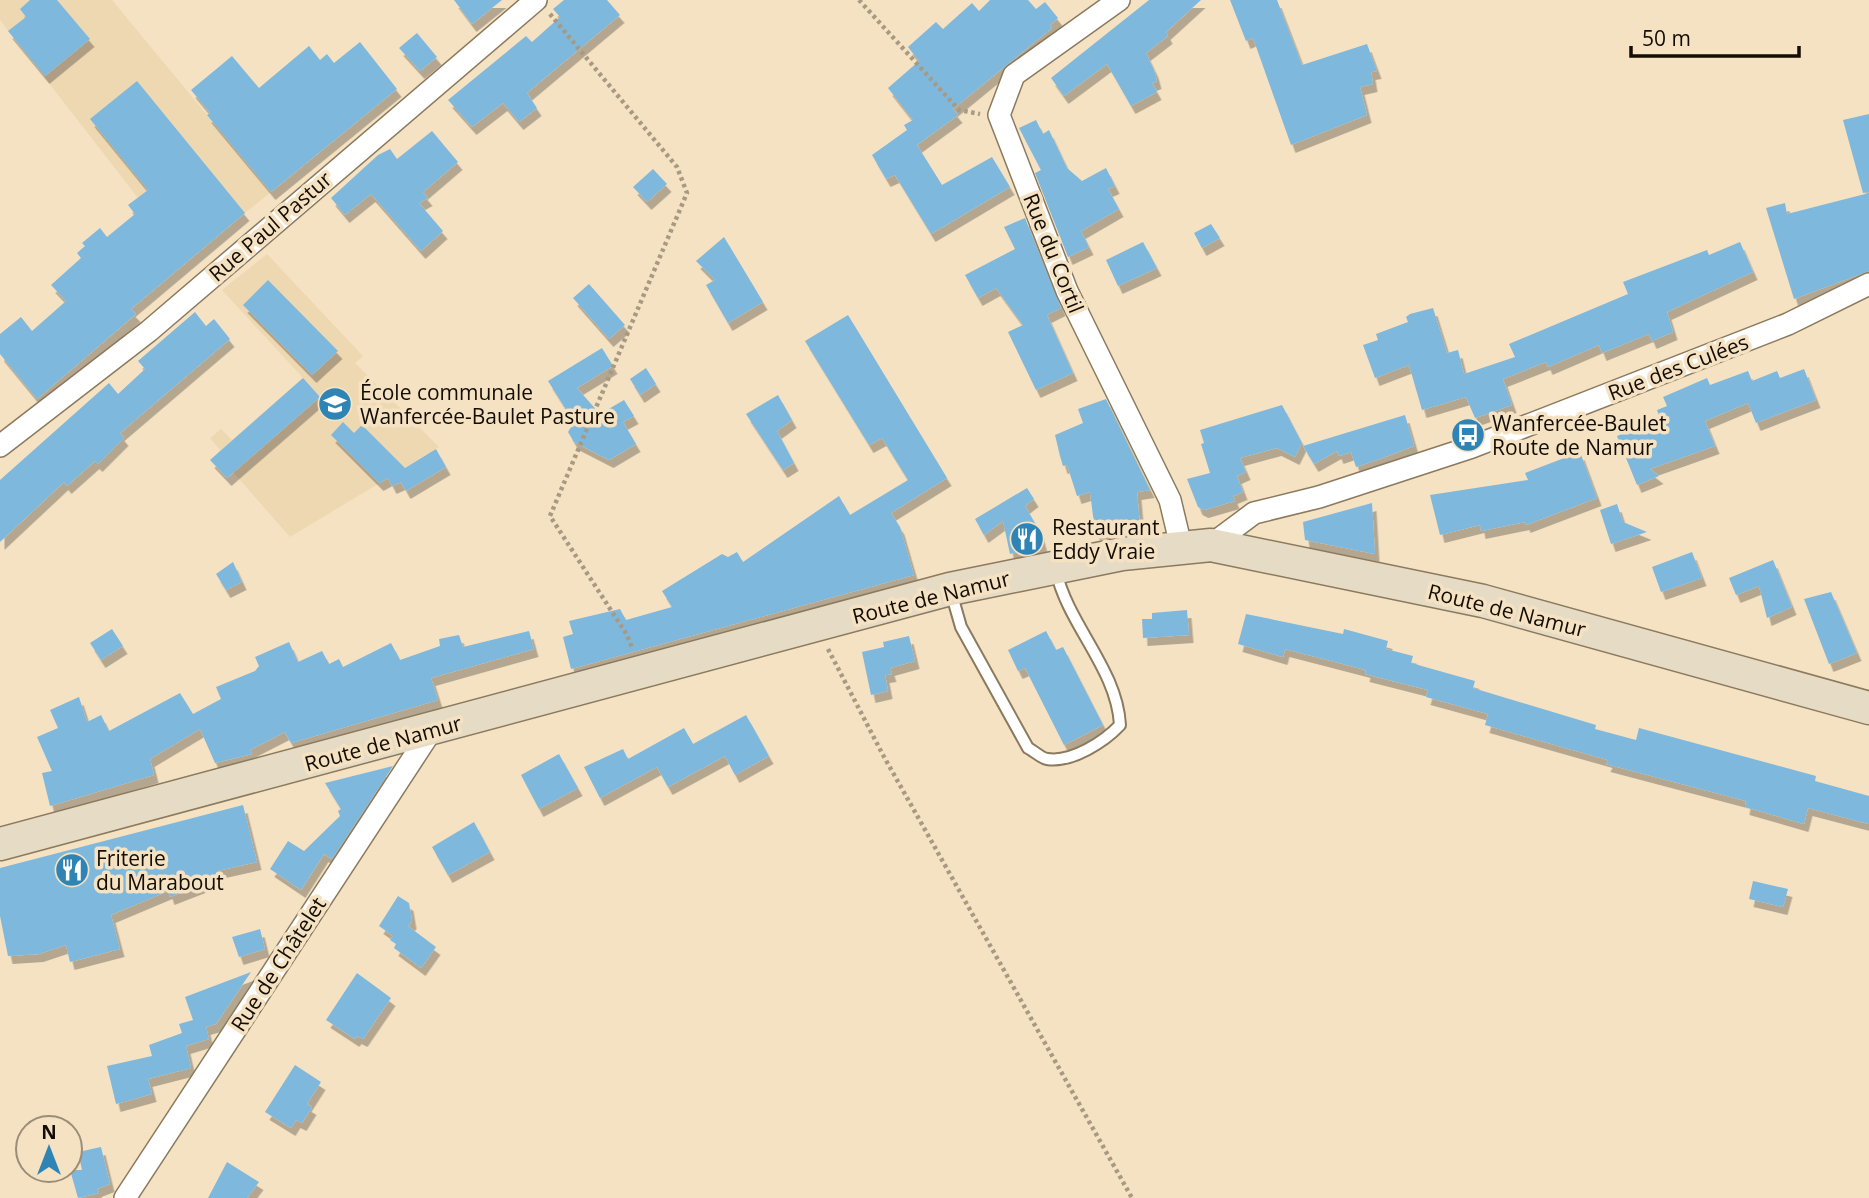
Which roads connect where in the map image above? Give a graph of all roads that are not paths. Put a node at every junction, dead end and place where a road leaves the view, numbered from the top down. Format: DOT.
graph roads {
  1 [pos="1118,0"];
  2 [pos="541,5"];
  3 [pos="1869,284"];
  4 [pos="0,446"];
  5 [pos="1196,546"];
  6 [pos="1055,567"];
  7 [pos="950,589"];
  8 [pos="1869,708"];
  9 [pos="431,731"];
  10 [pos="0,844"];
  11 [pos="125,1198"];
  1 -- 5 [label="street, Rue du Cortil"];
  2 -- 4 [label="street, Rue Paul Pastur"];
  3 -- 5 [label="street, Rue des Culées"];
  5 -- 6 [label="main road, Route de Namur"];
  5 -- 8 [label="main road, Route de Namur"];
  6 -- 7 [label="main road, Route de Namur"];
  6 -- 7 [label="lane"];
  7 -- 9 [label="main road, Route de Namur"];
  9 -- 10 [label="main road, Route de Namur"];
  9 -- 11 [label="street, Rue de Châtelet"];
}
